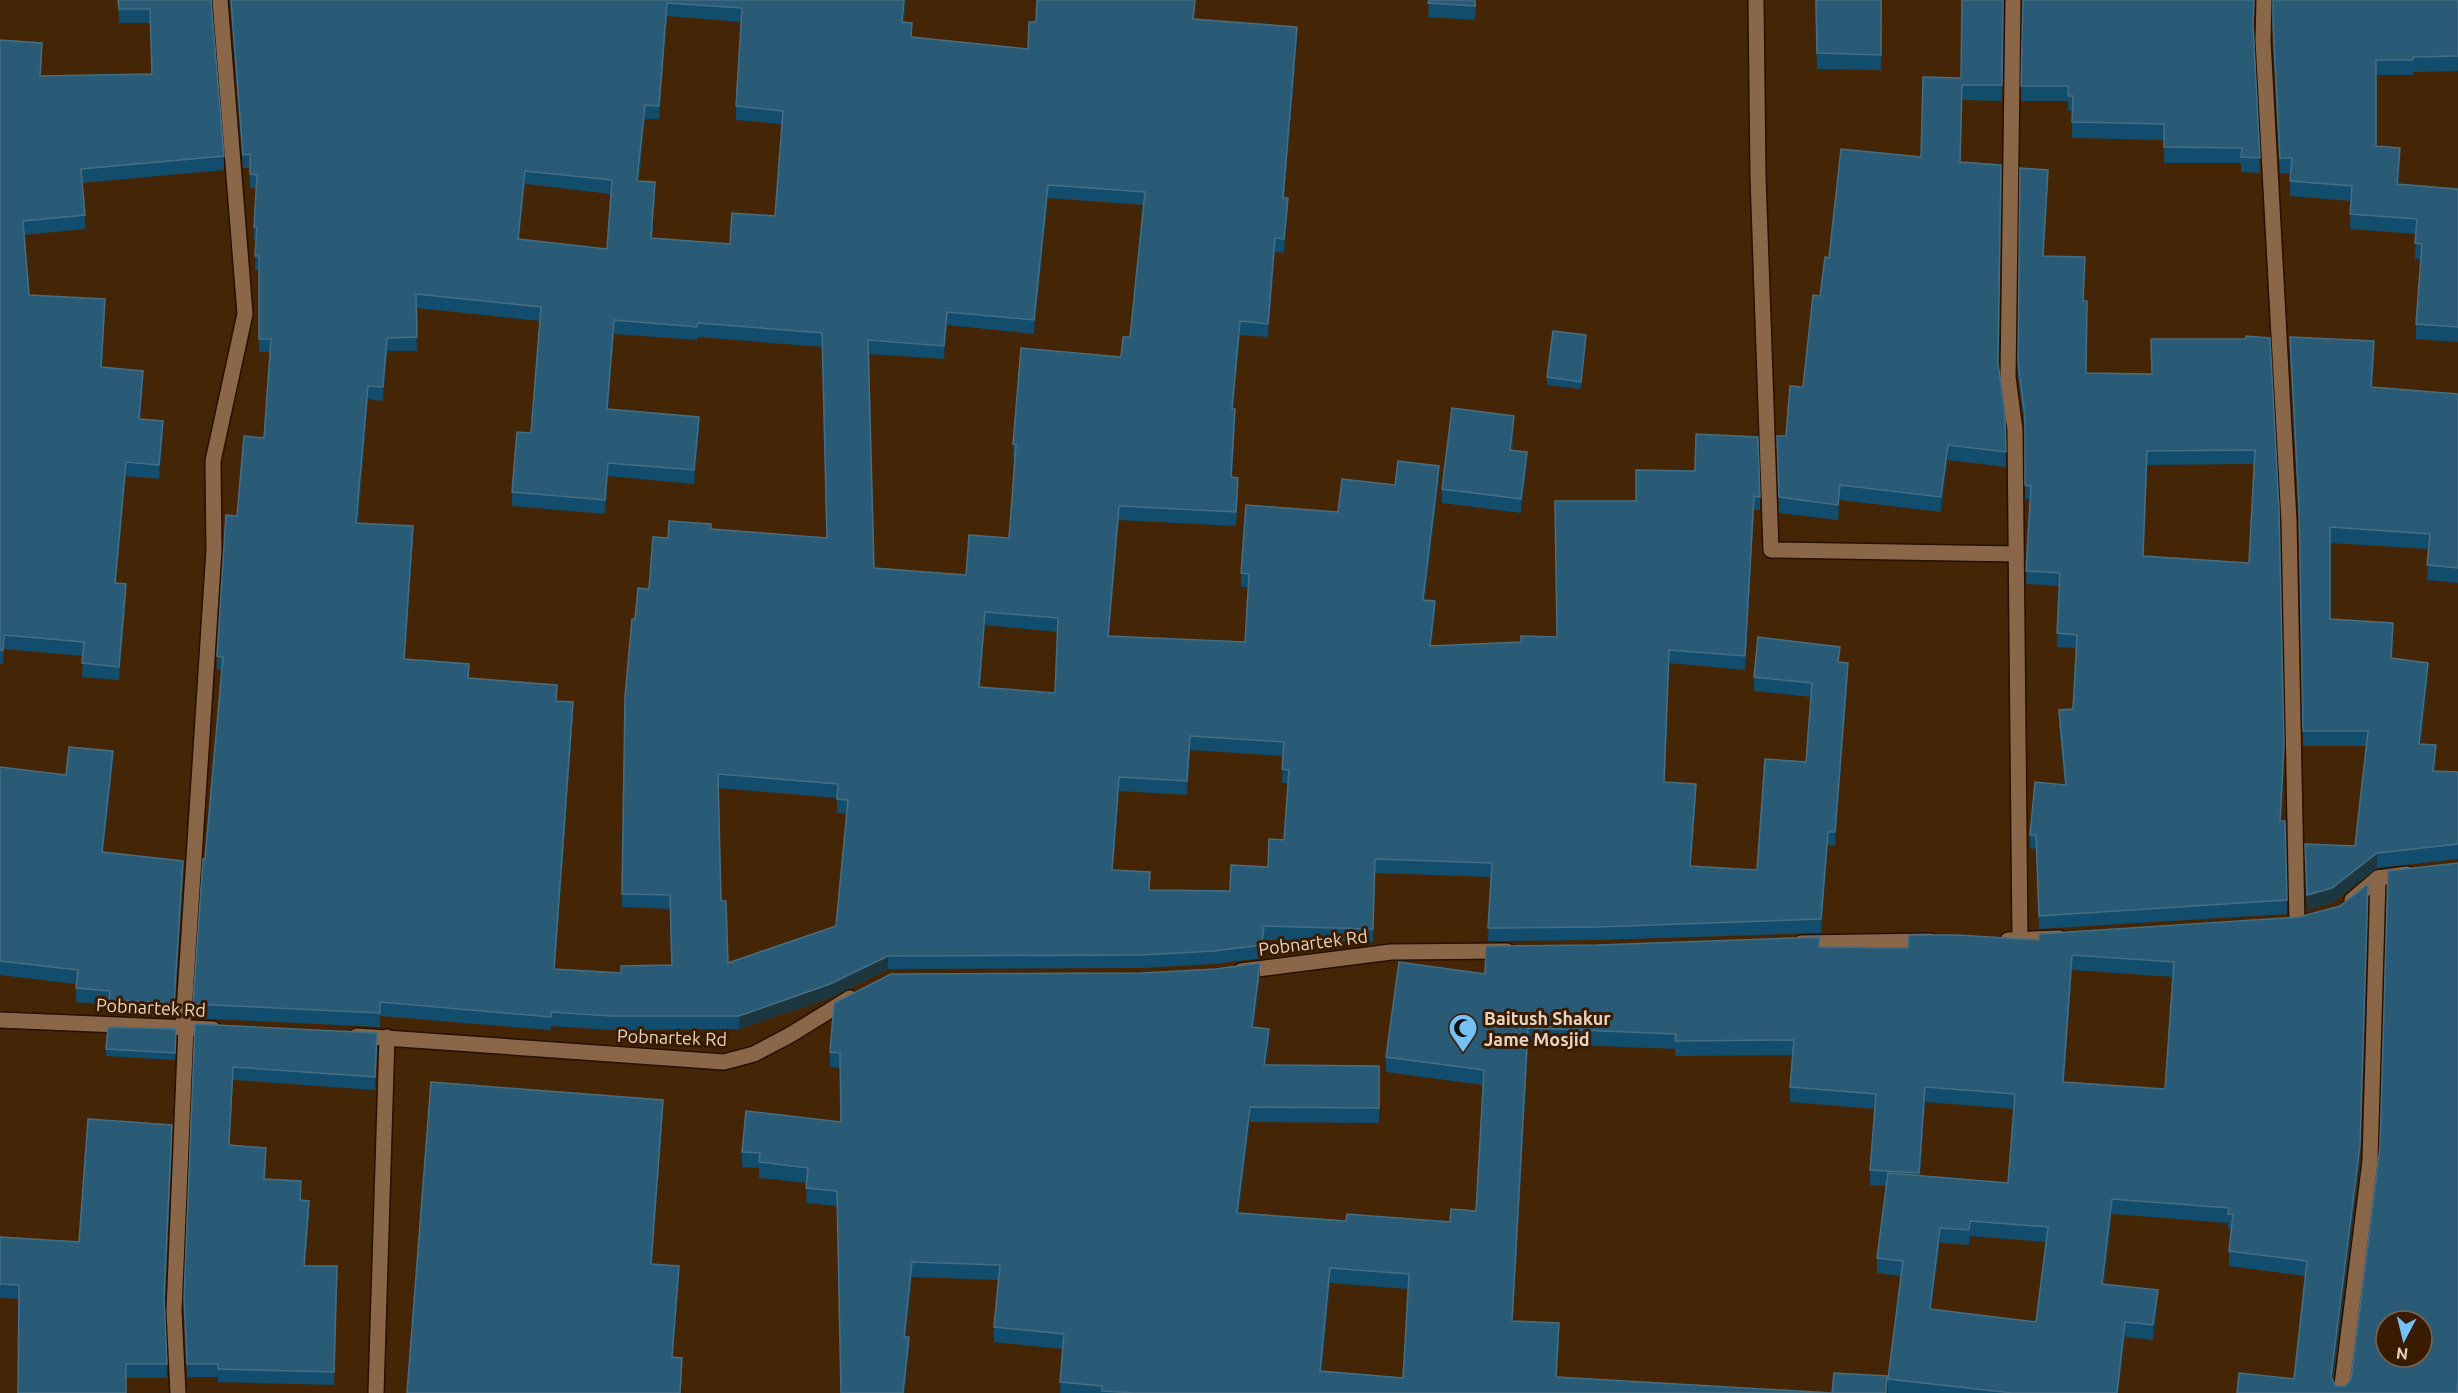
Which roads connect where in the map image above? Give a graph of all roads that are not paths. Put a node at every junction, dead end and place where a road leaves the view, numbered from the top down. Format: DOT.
graph roads {
  1 [pos="220,0"];
  2 [pos="1756,0"];
  3 [pos="2013,0"];
  4 [pos="2264,0"];
  5 [pos="2016,554"];
  6 [pos="2424,872"];
  7 [pos="2378,878"];
  8 [pos="2337,912"];
  9 [pos="2317,917"];
  10 [pos="2078,937"];
  11 [pos="2020,939"];
  12 [pos="1949,940"];
  13 [pos="1996,940"];
  14 [pos="1785,944"];
  15 [pos="1517,951"];
  16 [pos="1227,973"];
  17 [pos="861,992"];
  18 [pos="0,1020"];
  19 [pos="184,1027"];
  20 [pos="231,1030"];
  21 [pos="339,1035"];
  22 [pos="387,1037"];
  23 [pos="177,1393"];
  24 [pos="376,1393"];
  25 [pos="2341,1393"];
  1 -- 19 [label="street"];
  2 -- 5 [label="street"];
  3 -- 5 [label="street"];
  4 -- 9 [label="street"];
  5 -- 11 [label="street"];
  6 -- 7 [label="street"];
  7 -- 8 [label="street"];
  7 -- 25 [label="street"];
  10 -- 11 [label="street"];
  11 -- 13 [label="street"];
  12 -- 14 [label="street"];
  15 -- 16 [label="street, Pobnartek Rd"];
  17 -- 22 [label="street, Pobnartek Rd"];
  18 -- 19 [label="street, Pobnartek Rd"];
  19 -- 20 [label="street, Pobnartek Rd"];
  19 -- 23 [label="street"];
  21 -- 22 [label="street, Pobnartek Rd"];
  22 -- 24 [label="street"];
}
